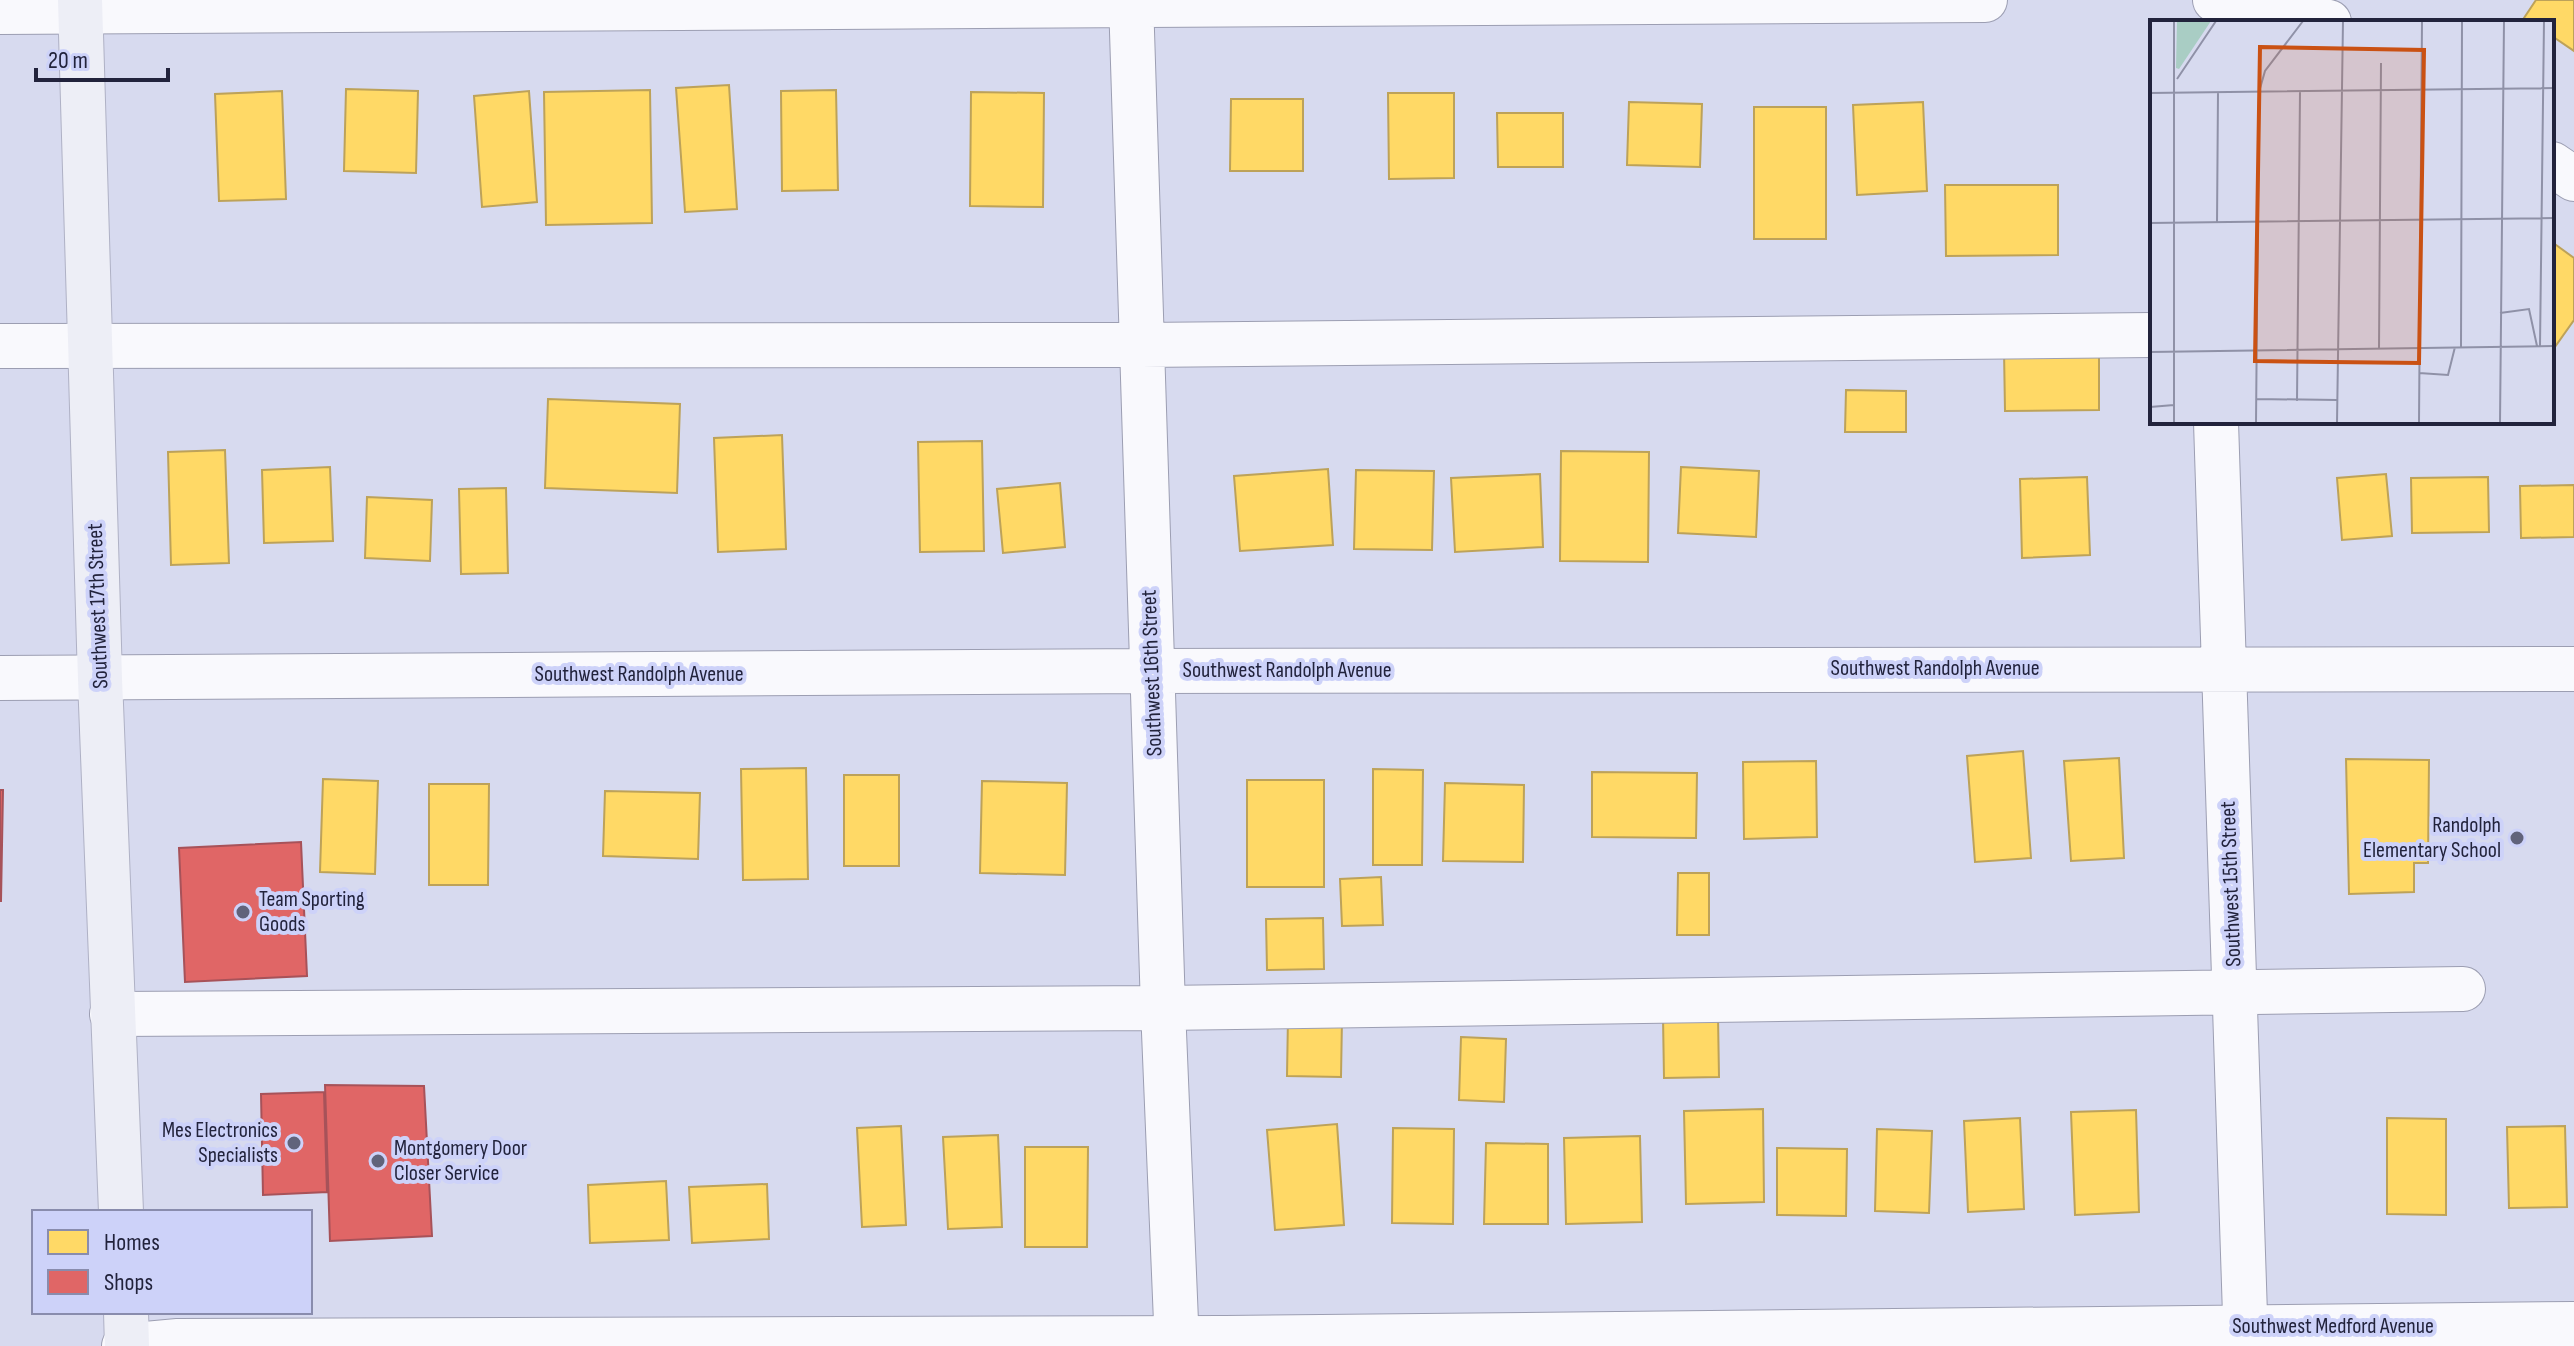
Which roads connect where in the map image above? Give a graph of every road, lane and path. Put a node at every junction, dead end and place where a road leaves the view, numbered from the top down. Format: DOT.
graph roads {
  1 [pos="1985,0"];
  2 [pos="2215,0"];
  3 [pos="1131,3"];
  4 [pos="81,6"];
  5 [pos="0,12"];
  6 [pos="2319,20"];
  7 [pos="2554,165"];
  8 [pos="2574,179"];
  9 [pos="2150,335"];
  10 [pos="1141,345"];
  11 [pos="0,346"];
  12 [pos="90,346"];
  13 [pos="2216,424"];
  14 [pos="2225,667"];
  15 [pos="2574,669"];
  16 [pos="1152,671"];
  17 [pos="0,678"];
  18 [pos="100,679"];
  19 [pos="2463,989"];
  20 [pos="2235,991"];
  21 [pos="1163,1008"];
  22 [pos="112,1014"];
  23 [pos="121,1210"];
  24 [pos="126,1314"];
  25 [pos="2574,1324"];
  26 [pos="2245,1336"];
  27 [pos="1177,1342"];
  28 [pos="126,1346"];
  1 -- 3 [label="street"];
  2 -- 6 [label="street"];
  3 -- 4 [label="street"];
  3 -- 10 [label="street, Southwest 16th Street"];
  4 -- 5 [label="street"];
  4 -- 12 [label="main road, Southwest 17th Street"];
  7 -- 8 [label="street"];
  9 -- 10 [label="street"];
  10 -- 12 [label="street"];
  10 -- 16 [label="street, Southwest 16th Street"];
  11 -- 12 [label="street"];
  12 -- 18 [label="main road, Southwest 17th Street"];
  13 -- 14 [label="street, Southwest 15th Street"];
  14 -- 15 [label="street, Southwest Randolph Avenue"];
  14 -- 16 [label="street, Southwest Randolph Avenue"];
  14 -- 20 [label="street, Southwest 15th Street"];
  16 -- 18 [label="street, Southwest Randolph Avenue"];
  16 -- 21 [label="street, Southwest 16th Street"];
  17 -- 18 [label="street, Southwest Randolph Avenue"];
  18 -- 22 [label="main road, Southwest 17th Street"];
  19 -- 20 [label="street"];
  20 -- 21 [label="street"];
  20 -- 26 [label="street, Southwest 15th Street"];
  21 -- 22 [label="street"];
  21 -- 27 [label="street, Southwest 16th Street"];
  22 -- 23 [label="main road, Southwest 17th Street"];
  24 -- 28 [label="main road"];
  25 -- 26 [label="street, Southwest Medford Avenue"];
  26 -- 27 [label="street, Southwest Medford Avenue"];
  27 -- 28 [label="street, Southwest Medford Avenue"];
}
